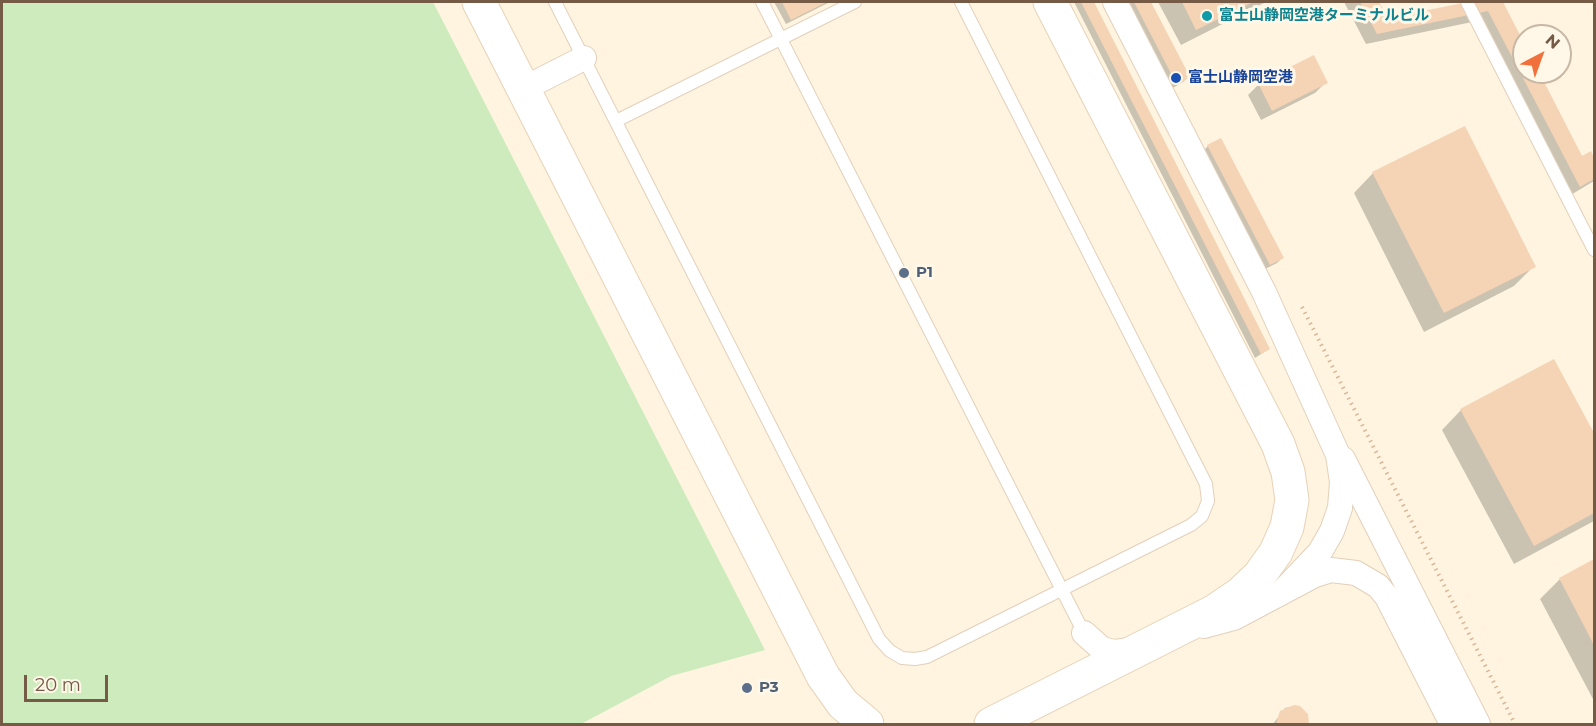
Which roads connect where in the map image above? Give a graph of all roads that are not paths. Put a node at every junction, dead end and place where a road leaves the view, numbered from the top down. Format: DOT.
graph roads {
  1 [pos="479,2"];
  2 [pos="555,2"];
  3 [pos="762,2"];
  4 [pos="855,2"];
  5 [pos="961,2"];
  6 [pos="1050,2"];
  7 [pos="1115,2"];
  8 [pos="1467,2"];
  9 [pos="780,38"];
  10 [pos="584,58"];
  11 [pos="523,89"];
  12 [pos="616,121"];
  13 [pos="1594,250"];
  14 [pos="1326,425"];
  15 [pos="1061,589"];
  16 [pos="1284,590"];
  17 [pos="1084,633"];
  18 [pos="1157,641"];
  19 [pos="867,724"];
  20 [pos="992,724"];
  21 [pos="1452,724"];
  22 [pos="1478,724"];
  1 -- 11 [label="street"];
  2 -- 10 [label="lane"];
  3 -- 9 [label="lane"];
  4 -- 9 [label="lane"];
  5 -- 15 [label="lane"];
  6 -- 18 [label="street"];
  7 -- 14 [label="street"];
  8 -- 13 [label="lane"];
  9 -- 12 [label="lane"];
  9 -- 15 [label="lane"];
  10 -- 11 [label="street"];
  10 -- 12 [label="lane"];
  11 -- 19 [label="street"];
  12 -- 15 [label="lane"];
  14 -- 16 [label="street"];
  14 -- 22 [label="street"];
  15 -- 17 [label="lane"];
  16 -- 18 [label="street"];
  16 -- 21 [label="street"];
  17 -- 18 [label="street"];
  18 -- 20 [label="street"];
}
